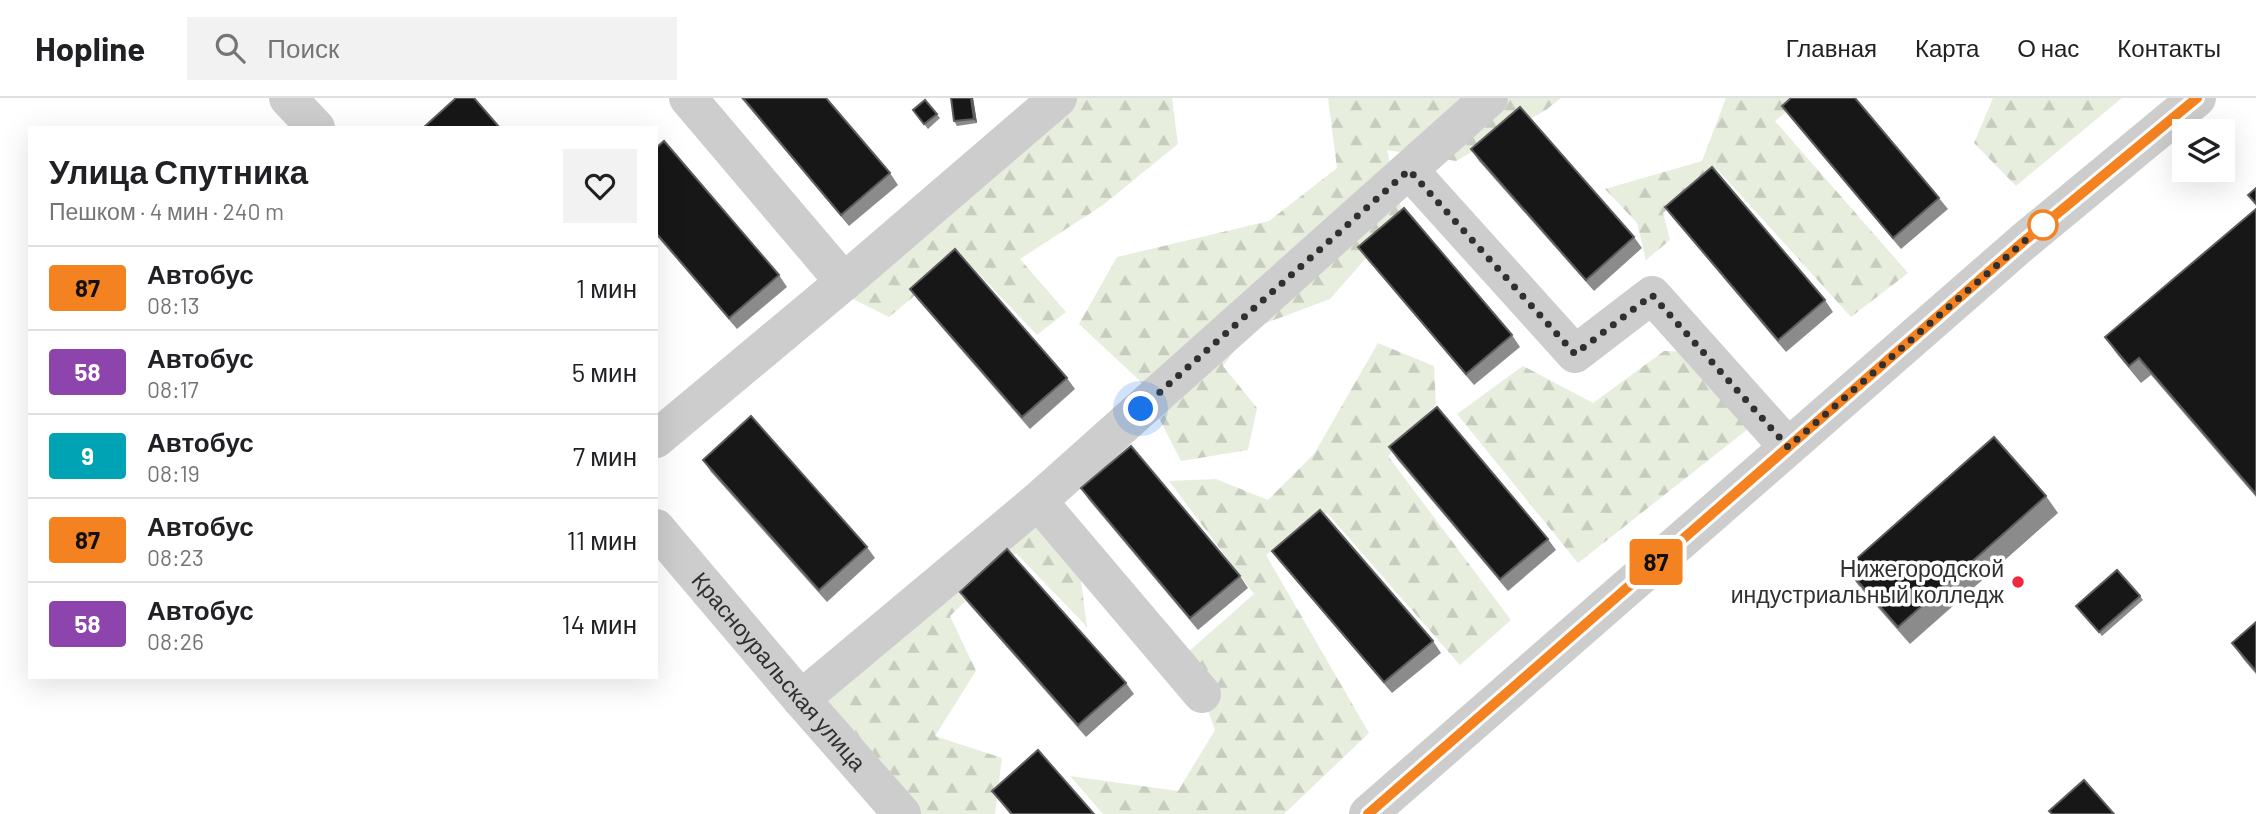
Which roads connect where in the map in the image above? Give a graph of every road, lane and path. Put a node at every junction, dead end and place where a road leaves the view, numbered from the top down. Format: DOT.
graph roads {
  1 [pos="288,98"];
  2 [pos="688,98"];
  3 [pos="1058,98"];
  4 [pos="1489,98"];
  5 [pos="2192,99"];
  6 [pos="314,126"];
  7 [pos="1409,170"];
  8 [pos="844,282"];
  9 [pos="658,437"];
  10 [pos="1788,447"];
  11 [pos="1038,501"];
  12 [pos="658,530"];
  13 [pos="1202,694"];
  14 [pos="801,699"];
  15 [pos="902,814"];
  16 [pos="1368,814"];
  1 -- 6 [label="street"];
  2 -- 8 [label="street"];
  3 -- 8 [label="street"];
  4 -- 7 [label="street"];
  5 -- 10 [label="street"];
  7 -- 10 [label="street"];
  7 -- 11 [label="street"];
  8 -- 9 [label="street"];
  10 -- 16 [label="street"];
  11 -- 13 [label="street"];
  11 -- 14 [label="street"];
  12 -- 14 [label="street, Красноуральская улица"];
  14 -- 15 [label="street, Красноуральская улица"];
}
